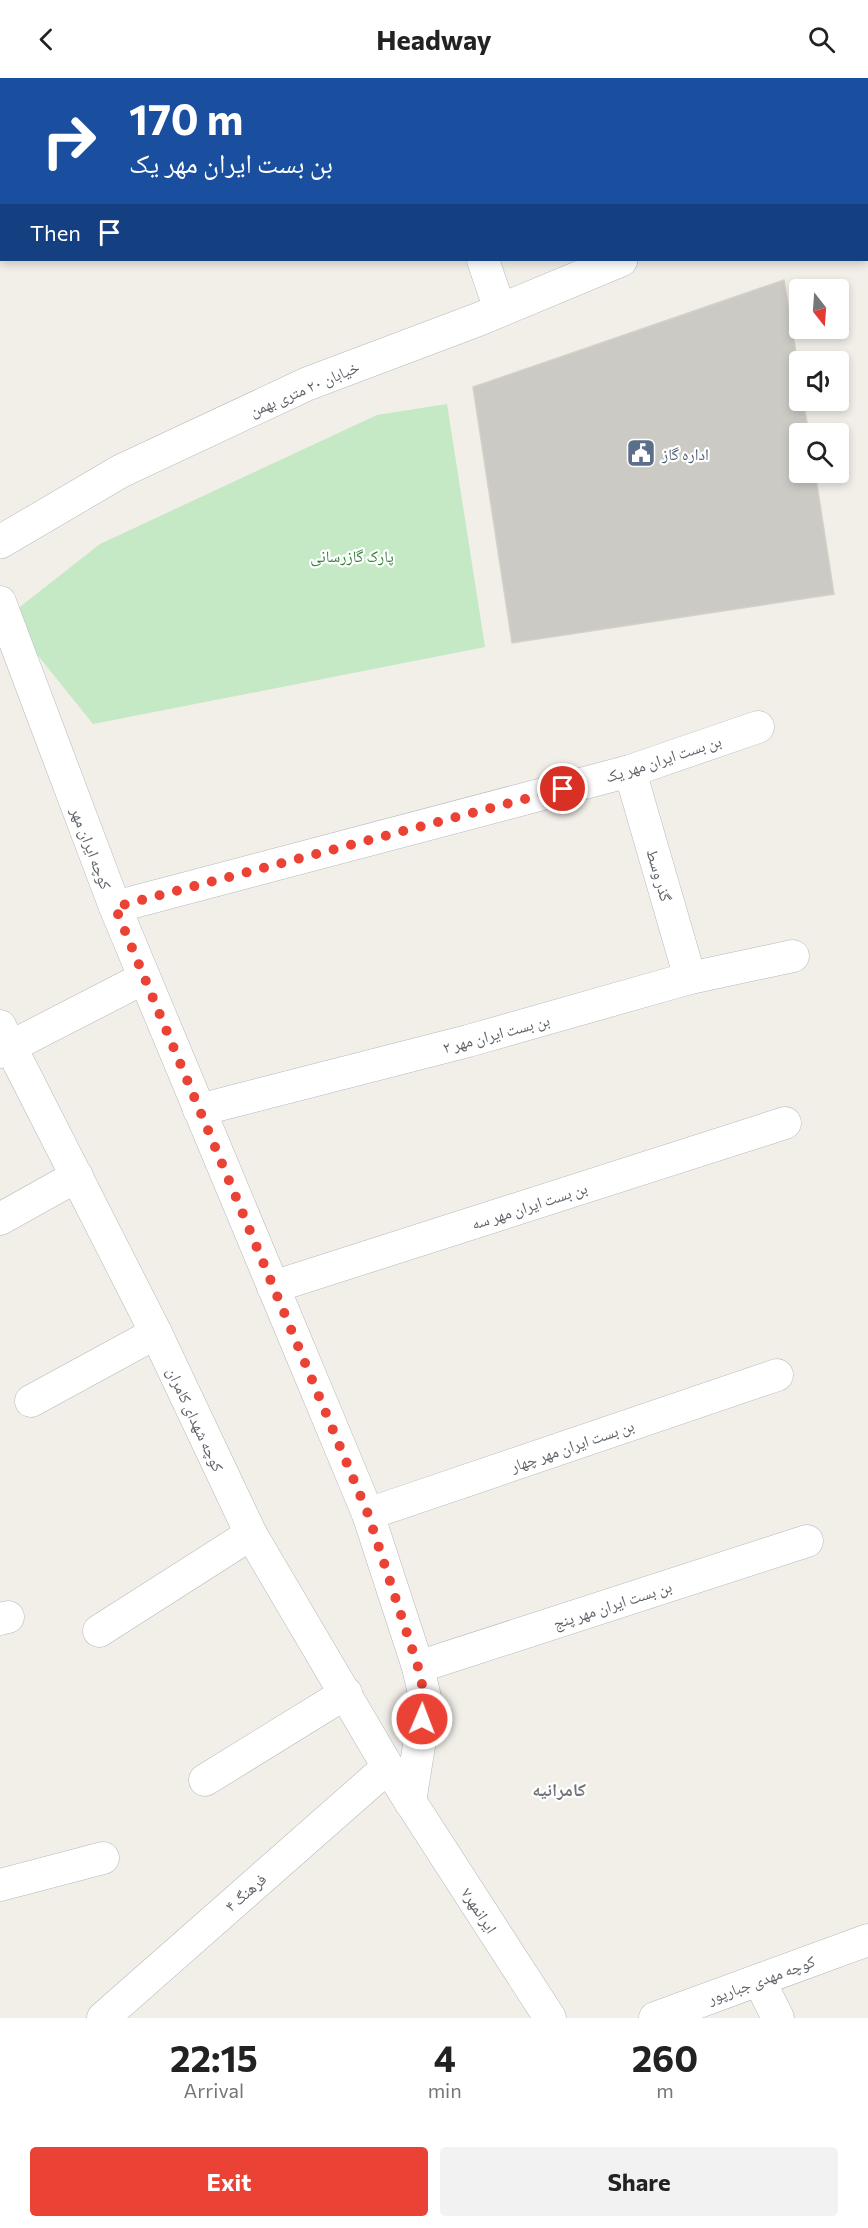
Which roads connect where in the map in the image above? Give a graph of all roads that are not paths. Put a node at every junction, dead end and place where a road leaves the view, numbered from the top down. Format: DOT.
graph roads {
  1 [pos="483,261"];
  2 [pos="619,261"];
  3 [pos="500,310"];
  4 [pos="0,542"];
  5 [pos="0,602"];
  6 [pos="758,726"];
  7 [pos="630,771"];
  8 [pos="115,907"];
  9 [pos="793,956"];
  10 [pos="144,978"];
  11 [pos="690,978"];
  12 [pos="3,1041"];
  13 [pos="199,1110"];
  14 [pos="786,1123"];
  15 [pos="77,1176"];
  16 [pos="0,1219"];
  17 [pos="273,1287"];
  18 [pos="156,1333"];
  19 [pos="777,1376"];
  20 [pos="31,1401"];
  21 [pos="368,1514"];
  22 [pos="251,1534"];
  23 [pos="807,1541"];
  24 [pos="99,1630"];
  25 [pos="418,1667"];
  26 [pos="346,1693"];
  27 [pos="388,1767"];
  28 [pos="205,1780"];
  29 [pos="410,1802"];
  30 [pos="103,1858"];
  31 [pos="0,1885"];
  32 [pos="868,1940"];
  33 [pos="759,1980"];
  34 [pos="103,2018"];
  35 [pos="550,2018"];
  36 [pos="655,2018"];
  37 [pos="778,2018"];
  1 -- 3 [label="street"];
  2 -- 3 [label="street, خیابان ۲۰ متری بهمن"];
  3 -- 4 [label="street, خیابان ۲۰ متری بهمن"];
  5 -- 8 [label="street, کوچه ایران مهر"];
  6 -- 7 [label="street, بن بست ایران مهر یک"];
  7 -- 8 [label="street, بن بست ایران مهر یک"];
  7 -- 11 [label="street, گذر وسط"];
  8 -- 10 [label="street, کوچه ایران مهر"];
  9 -- 11 [label="street, ۲ بن بست ایران مهر"];
  10 -- 12 [label="street"];
  10 -- 13 [label="street, کوچه ایران مهر"];
  11 -- 13 [label="street, ۲ بن بست ایران مهر"];
  12 -- 15 [label="street, کوچه شهدای کامران"];
  13 -- 17 [label="street, کوچه ایران مهر"];
  14 -- 17 [label="street, بن بست ایران مهر سه"];
  15 -- 16 [label="street"];
  15 -- 18 [label="street, کوچه شهدای کامران"];
  17 -- 21 [label="street, کوچه ایران مهر"];
  18 -- 20 [label="street"];
  18 -- 22 [label="street, کوچه شهدای کامران"];
  19 -- 21 [label="street, بن بست ایران مهر چهار"];
  21 -- 25 [label="street, کوچه ایران مهر"];
  22 -- 24 [label="street"];
  22 -- 26 [label="street, کوچه شهدای کامران"];
  23 -- 25 [label="street, بن بست ایران مهر پنج"];
  25 -- 29 [label="street, کوچه ایران مهر"];
  26 -- 27 [label="street, کوچه شهدای کامران"];
  26 -- 28 [label="street"];
  27 -- 29 [label="street, کوچه شهدای کامران"];
  27 -- 34 [label="street, فرهنگ ۴"];
  29 -- 35 [label="street, ایرانمهر۷"];
  30 -- 31 [label="street"];
  32 -- 33 [label="street, کوچه مهدی جبارپور"];
  33 -- 36 [label="street, کوچه مهدی جبارپور"];
  33 -- 37 [label="street"];
}
